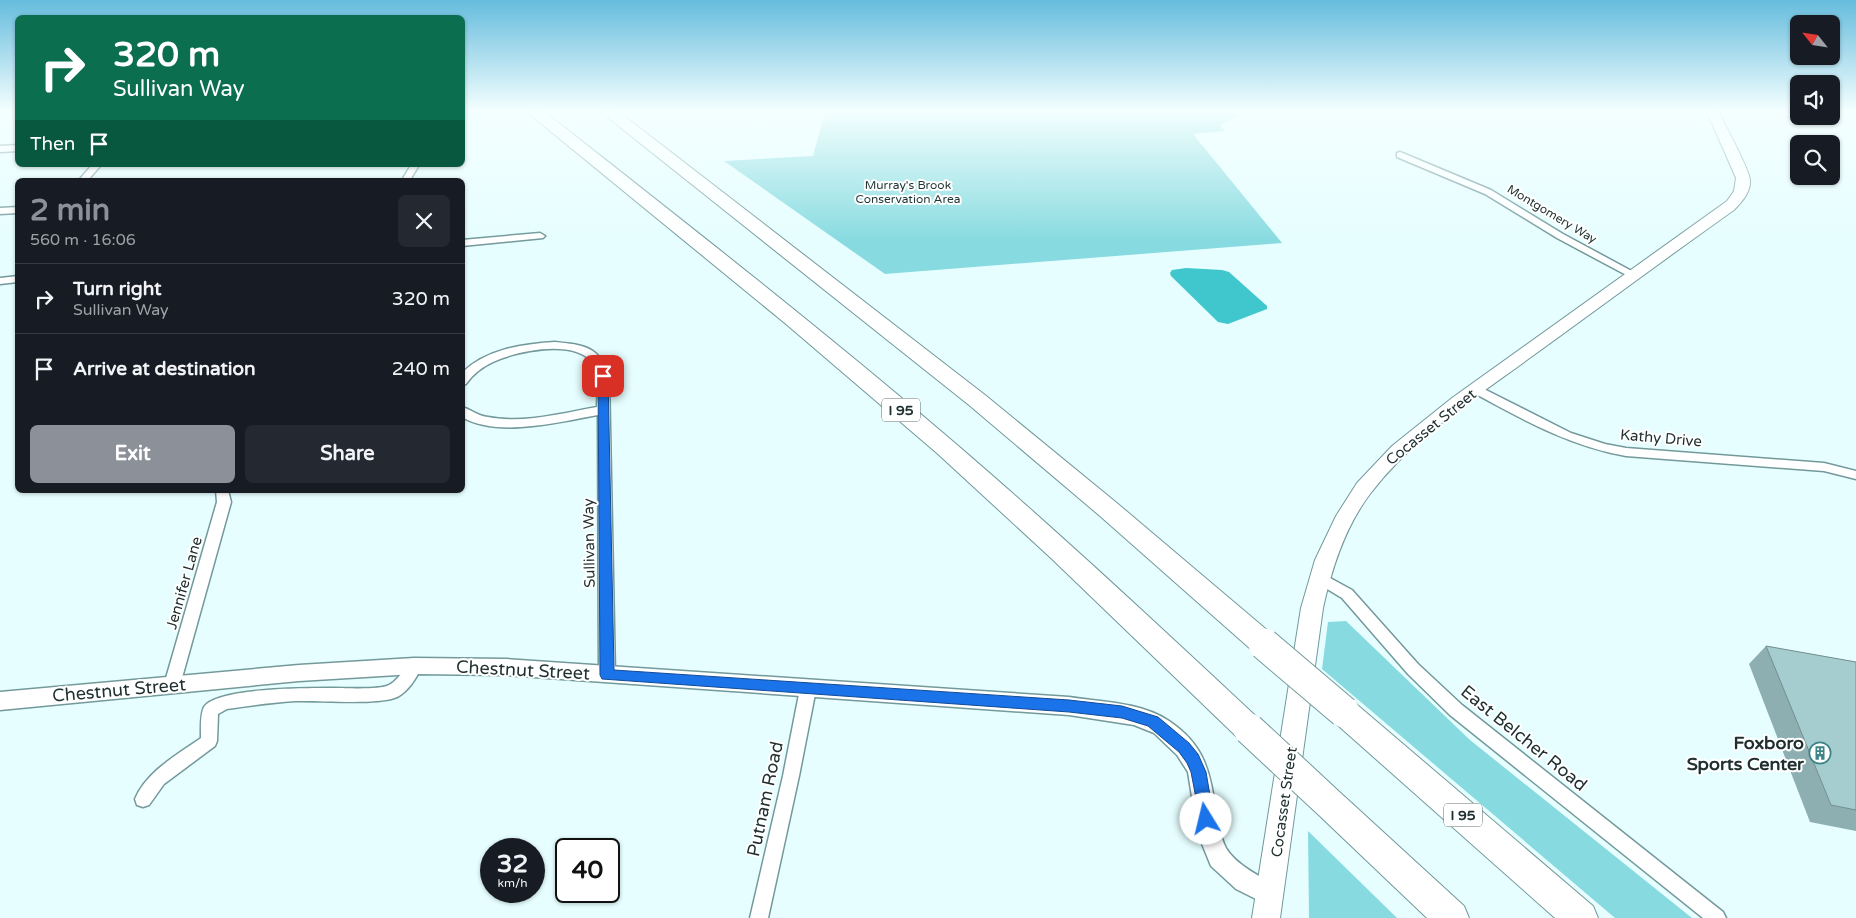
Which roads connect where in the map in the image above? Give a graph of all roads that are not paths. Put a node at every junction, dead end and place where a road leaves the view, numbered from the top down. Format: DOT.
graph roads {
  1 [pos="588,155"];
  2 [pos="664,155"];
  3 [pos="1400,155"];
  4 [pos="1732,155"];
  5 [pos="94,167"];
  6 [pos="414,167"];
  7 [pos="85,178"];
  8 [pos="407,178"];
  9 [pos="15,210"];
  10 [pos="0,211"];
  11 [pos="540,236"];
  12 [pos="465,243"];
  13 [pos="1634,275"];
  14 [pos="15,279"];
  15 [pos="0,281"];
  16 [pos="465,377"];
  17 [pos="1476,389"];
  18 [pos="604,410"];
  19 [pos="465,413"];
  20 [pos="1856,475"];
  21 [pos="222,493"];
  22 [pos="1319,578"];
  23 [pos="414,666"];
  24 [pos="607,675"];
  25 [pos="172,685"];
  26 [pos="808,689"];
  27 [pos="0,701"];
  28 [pos="143,799"];
  29 [pos="1268,906"];
  30 [pos="759,918"];
  31 [pos="1452,918"];
  32 [pos="1582,918"];
  33 [pos="1717,918"];
  1 -- 31 [label="highway, I 95, bridge"];
  2 -- 32 [label="highway, I 95, bridge"];
  3 -- 13 [label="street, Montgomery Way"];
  4 -- 13 [label="main road, Cocasset Street"];
  5 -- 7 [label="street"];
  6 -- 8 [label="street"];
  9 -- 10 [label="street"];
  11 -- 12 [label="street"];
  13 -- 17 [label="main road, Cocasset Street"];
  14 -- 15 [label="street"];
  16 -- 18 [label="street, Sullivan Way"];
  17 -- 20 [label="street, Kathy Drive"];
  17 -- 22 [label="main road, Cocasset Street"];
  18 -- 19 [label="street"];
  18 -- 24 [label="street, Sullivan Way"];
  21 -- 25 [label="street, Jennifer Lane"];
  22 -- 29 [label="main road, Cocasset Street"];
  22 -- 33 [label="street, East Belcher Road"];
  23 -- 24 [label="street, Chestnut Street"];
  23 -- 25 [label="street, Chestnut Street"];
  23 -- 28 [label="street"];
  24 -- 26 [label="street, Chestnut Street"];
  25 -- 27 [label="street, Chestnut Street"];
  26 -- 29 [label="street, Chestnut Street"];
  26 -- 30 [label="street, Putnam Road"];
}
